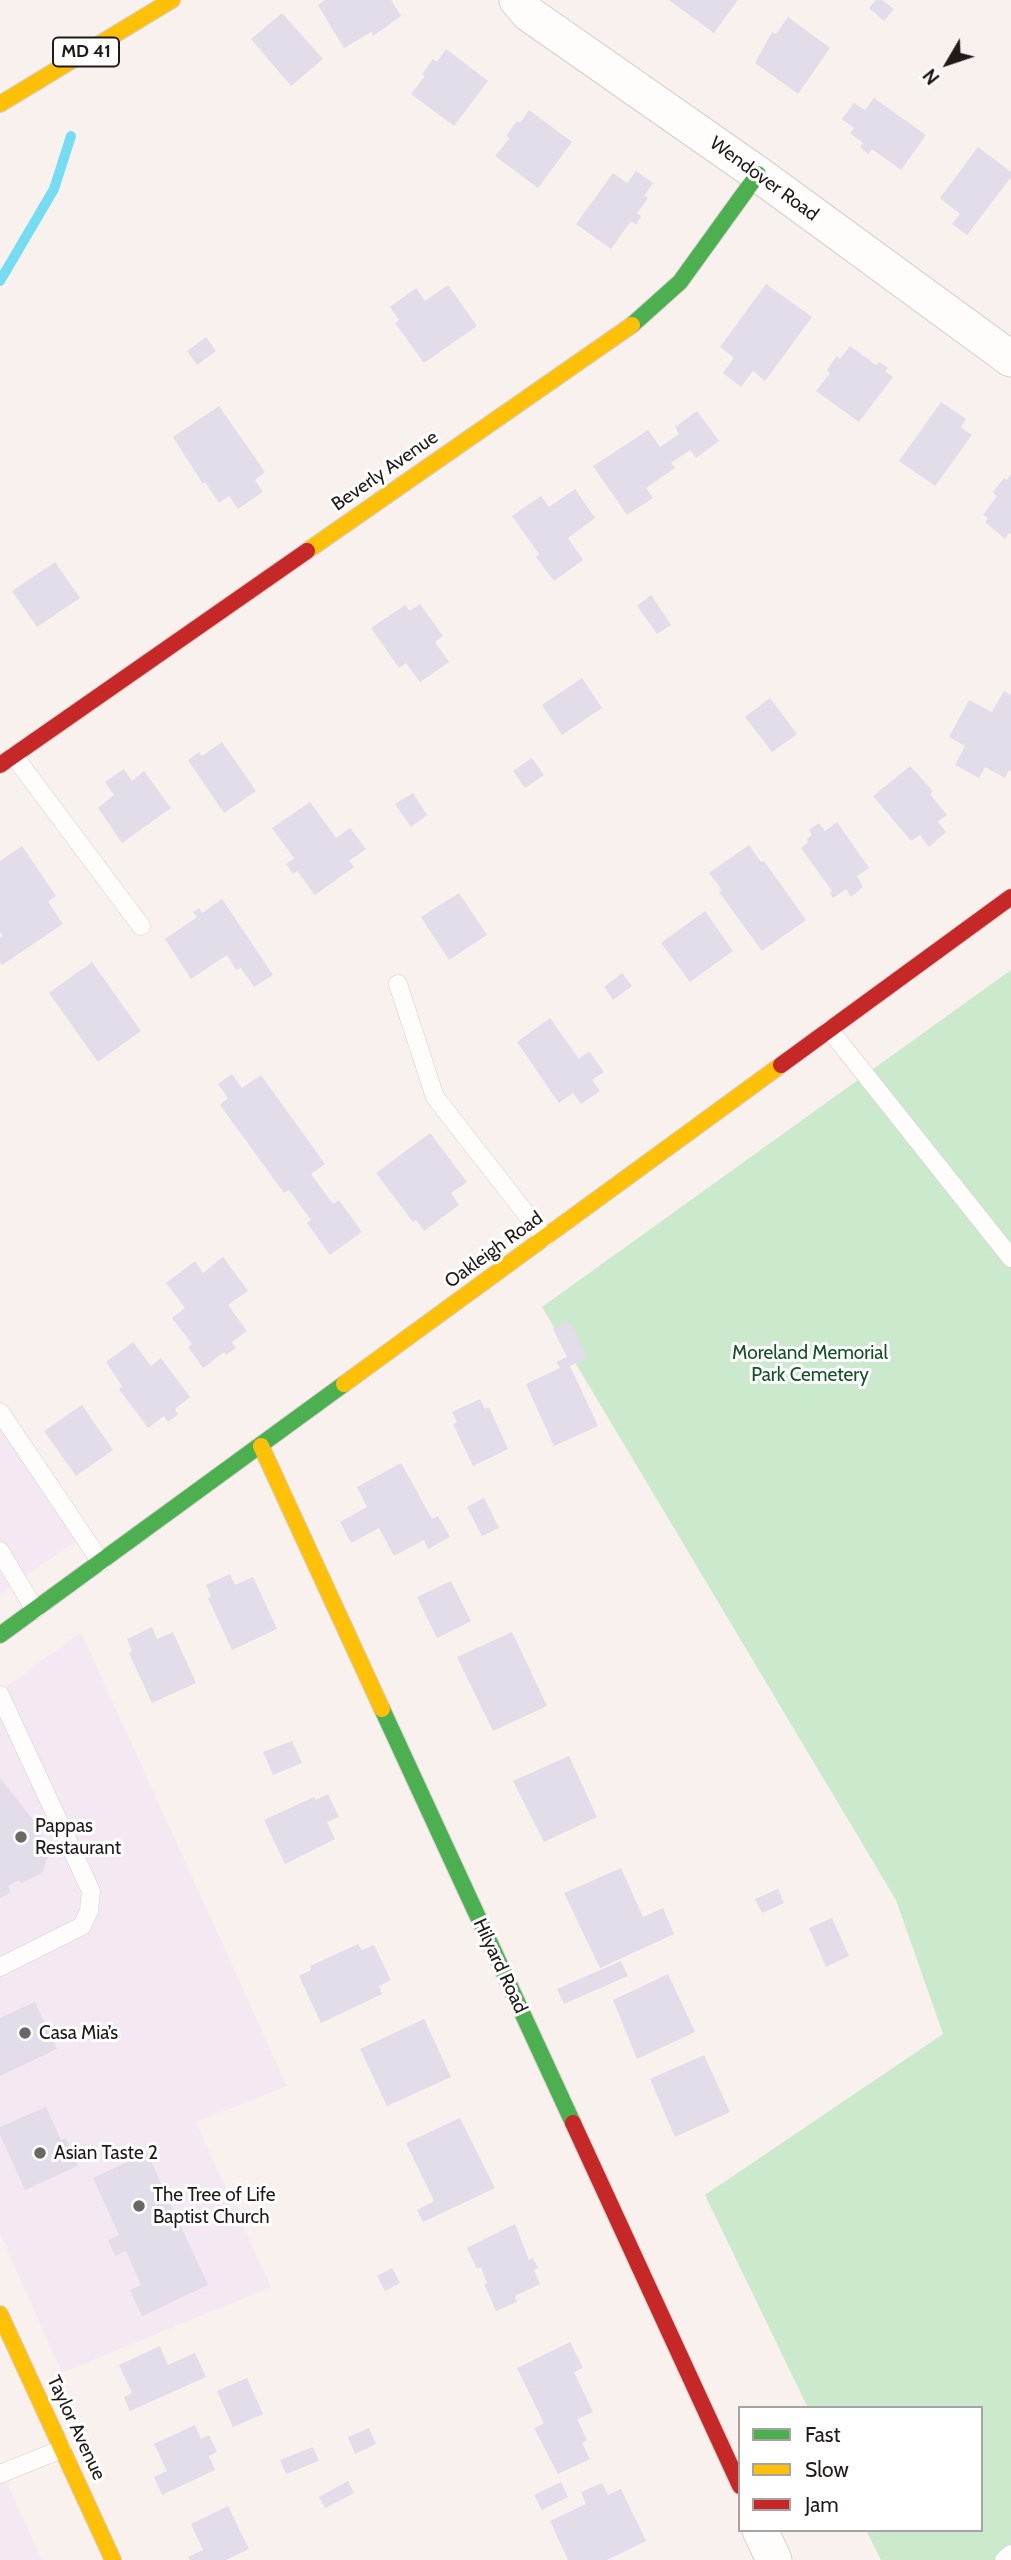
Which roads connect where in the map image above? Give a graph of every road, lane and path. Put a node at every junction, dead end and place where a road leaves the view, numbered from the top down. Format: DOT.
graph roads {
  1 [pos="172,0"];
  2 [pos="517,0"];
  3 [pos="0,104"];
  4 [pos="758,174"];
  5 [pos="1011,359"];
  6 [pos="7,760"];
  7 [pos="1011,897"];
  8 [pos="141,926"];
  9 [pos="398,984"];
  10 [pos="829,1030"];
  11 [pos="545,1238"];
  12 [pos="1011,1258"];
  13 [pos="0,1412"];
  14 [pos="261,1446"];
  15 [pos="0,1551"];
  16 [pos="101,1562"];
  17 [pos="35,1610"];
  18 [pos="0,1635"];
  19 [pos="0,1695"];
  20 [pos="0,1967"];
  21 [pos="0,2314"];
  22 [pos="62,2449"];
  23 [pos="0,2474"];
  24 [pos="738,2482"];
  25 [pos="761,2532"];
  26 [pos="1011,2554"];
  27 [pos="113,2560"];
  28 [pos="774,2560"];
  29 [pos="1004,2560"];
  1 -- 3 [label="street, MD 41"];
  2 -- 4 [label="street, Wendover Road"];
  4 -- 5 [label="street, Wendover Road"];
  4 -- 6 [label="street, Beverly Avenue"];
  6 -- 8 [label="lane"];
  7 -- 10 [label="street, Oakleigh Road"];
  9 -- 11 [label="lane"];
  10 -- 11 [label="street, Oakleigh Road"];
  10 -- 12 [label="lane"];
  11 -- 14 [label="street, Oakleigh Road"];
  13 -- 16 [label="lane"];
  14 -- 16 [label="street, Oakleigh Road"];
  14 -- 24 [label="street, Hilyard Road"];
  15 -- 17 [label="lane"];
  16 -- 17 [label="street, Oakleigh Road"];
  17 -- 18 [label="street, Oakleigh Road"];
  19 -- 20 [label="lane"];
  21 -- 22 [label="street, Taylor Avenue"];
  22 -- 23 [label="lane"];
  22 -- 27 [label="street, Taylor Avenue"];
  25 -- 28 [label="street"];
  26 -- 29 [label="lane"];
}
